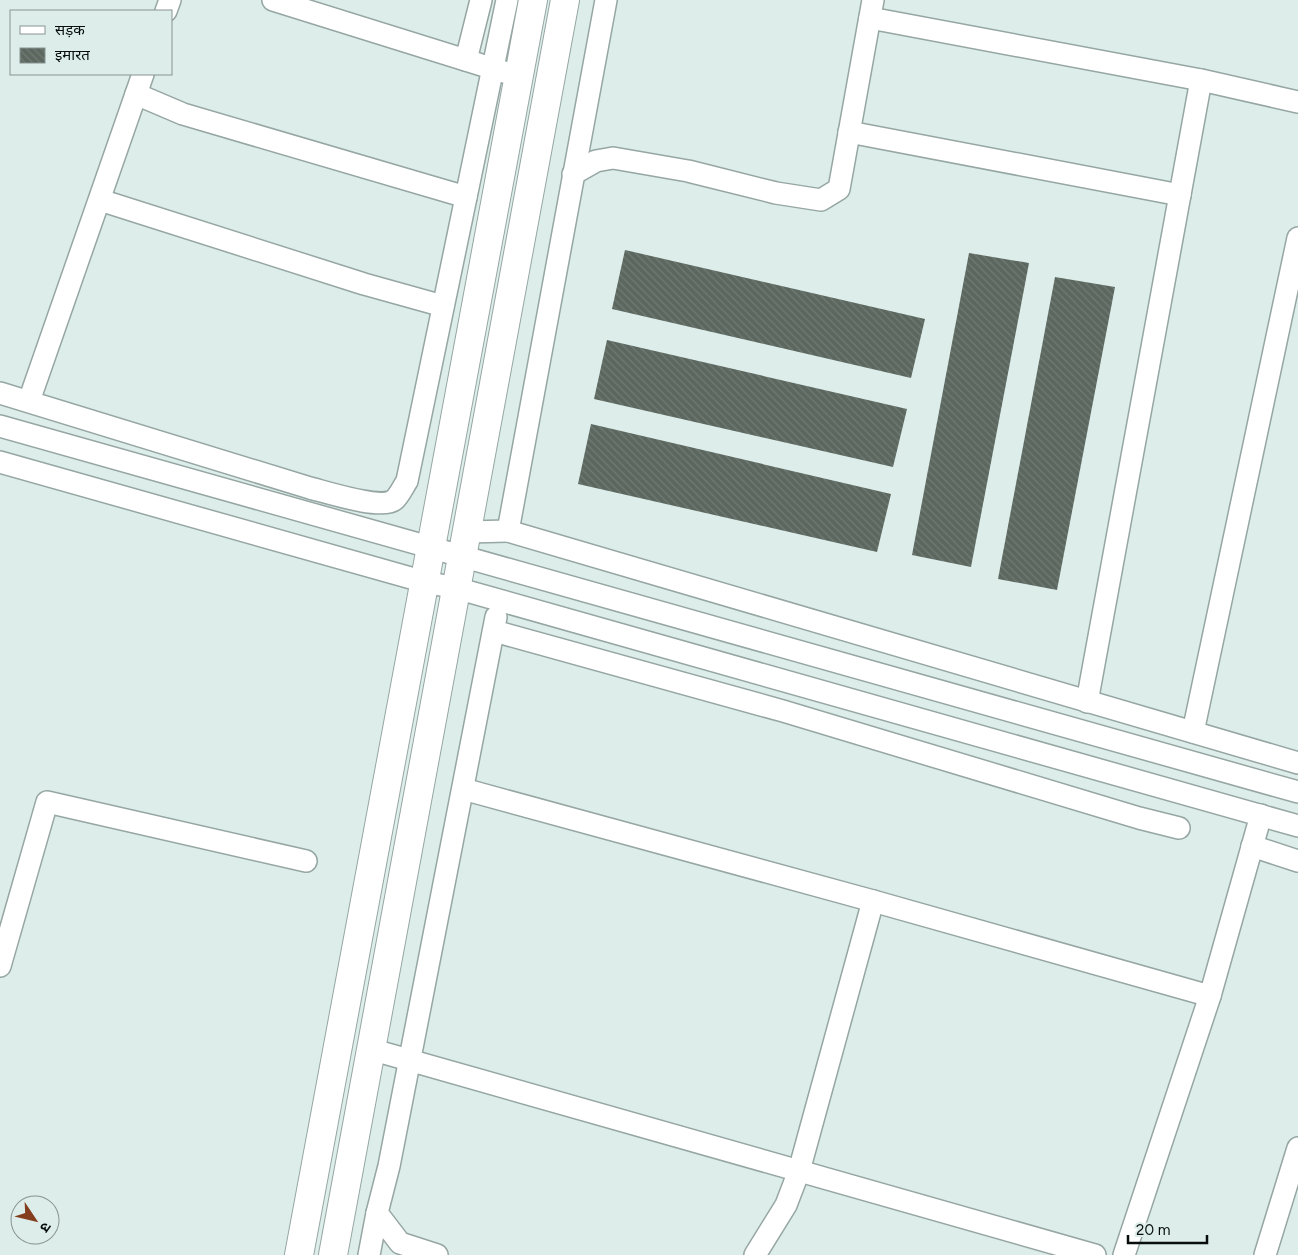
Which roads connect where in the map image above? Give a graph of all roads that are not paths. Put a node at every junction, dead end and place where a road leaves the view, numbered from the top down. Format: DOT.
graph roads {
  1 [pos="273,0"];
  2 [pos="481,0"];
  3 [pos="507,0"];
  4 [pos="533,0"];
  5 [pos="565,0"];
  6 [pos="606,0"];
  7 [pos="871,9"];
  8 [pos="466,60"];
  9 [pos="492,69"];
  10 [pos="144,75"];
  11 [pos="519,77"];
  12 [pos="1201,80"];
  13 [pos="136,94"];
  14 [pos="1298,102"];
  15 [pos="849,132"];
  16 [pos="573,174"];
  17 [pos="1180,194"];
  18 [pos="466,196"];
  19 [pos="100,200"];
  20 [pos="1298,238"];
  21 [pos="443,306"];
  22 [pos="0,393"];
  23 [pos="29,402"];
  24 [pos="0,426"];
  25 [pos="0,462"];
  26 [pos="508,531"];
  27 [pos="464,544"];
  28 [pos="431,547"];
  29 [pos="424,582"];
  30 [pos="456,588"];
  31 [pos="500,600"];
  32 [pos="494,632"];
  33 [pos="1087,702"];
  34 [pos="1194,732"];
  35 [pos="1298,763"];
  36 [pos="463,789"];
  37 [pos="1298,792"];
  38 [pos="1261,815"];
  39 [pos="1298,826"];
  40 [pos="1179,828"];
  41 [pos="1252,846"];
  42 [pos="306,861"];
  43 [pos="1298,861"];
  44 [pos="873,901"];
  45 [pos="0,966"];
  46 [pos="1210,996"];
  47 [pos="370,1050"];
  48 [pos="409,1060"];
  49 [pos="1298,1148"];
  50 [pos="799,1171"];
  51 [pos="377,1213"];
  52 [pos="399,1249"];
  53 [pos="299,1255"];
  54 [pos="332,1255"];
  55 [pos="368,1255"];
  56 [pos="437,1255"];
  57 [pos="755,1255"];
  58 [pos="1095,1255"];
  59 [pos="1124,1255"];
  60 [pos="1265,1255"];
  1 -- 8 [label="street"];
  2 -- 8 [label="street"];
  3 -- 9 [label="street"];
  4 -- 11 [label="street"];
  5 -- 27 [label="street"];
  6 -- 16 [label="street"];
  7 -- 12 [label="street"];
  7 -- 15 [label="street"];
  8 -- 9 [label="street"];
  9 -- 11 [label="street"];
  9 -- 18 [label="street"];
  10 -- 13 [label="street"];
  11 -- 28 [label="street"];
  12 -- 14 [label="street"];
  12 -- 17 [label="street"];
  13 -- 18 [label="street"];
  13 -- 19 [label="street"];
  15 -- 16 [label="street"];
  15 -- 17 [label="street"];
  16 -- 26 [label="street"];
  17 -- 33 [label="street"];
  18 -- 21 [label="street"];
  19 -- 21 [label="street"];
  19 -- 23 [label="street"];
  20 -- 34 [label="street"];
  21 -- 23 [label="street"];
  22 -- 23 [label="street"];
  24 -- 28 [label="street"];
  25 -- 29 [label="street"];
  26 -- 27 [label="street"];
  26 -- 33 [label="street"];
  27 -- 28 [label="street"];
  27 -- 30 [label="street"];
  27 -- 37 [label="street"];
  28 -- 29 [label="street"];
  29 -- 30 [label="street"];
  29 -- 53 [label="street"];
  30 -- 31 [label="street"];
  30 -- 47 [label="street"];
  31 -- 32 [label="street"];
  31 -- 38 [label="street"];
  32 -- 36 [label="street"];
  32 -- 40 [label="street"];
  33 -- 34 [label="street"];
  34 -- 35 [label="street"];
  36 -- 44 [label="street"];
  36 -- 48 [label="street"];
  38 -- 39 [label="street"];
  38 -- 41 [label="street"];
  41 -- 43 [label="street"];
  41 -- 46 [label="street"];
  42 -- 45 [label="street"];
  44 -- 46 [label="street"];
  44 -- 50 [label="street"];
  46 -- 59 [label="street"];
  47 -- 48 [label="street"];
  47 -- 54 [label="street"];
  48 -- 50 [label="street"];
  48 -- 51 [label="street"];
  49 -- 60 [label="street"];
  50 -- 57 [label="street"];
  50 -- 58 [label="street"];
  51 -- 52 [label="street"];
  51 -- 55 [label="street"];
  52 -- 56 [label="street"];
}
